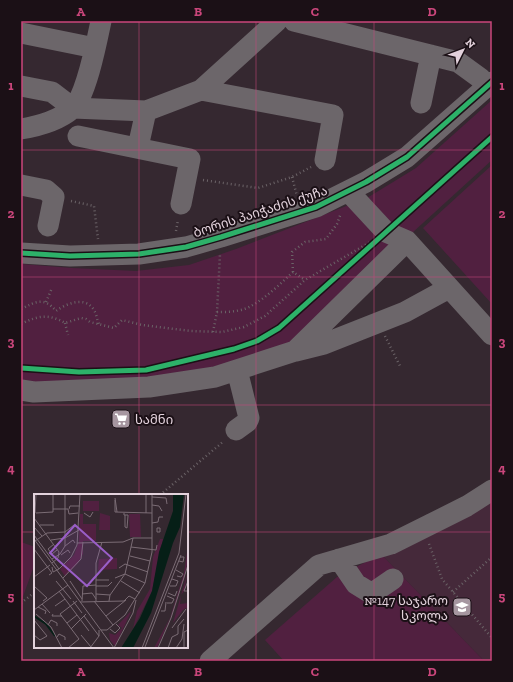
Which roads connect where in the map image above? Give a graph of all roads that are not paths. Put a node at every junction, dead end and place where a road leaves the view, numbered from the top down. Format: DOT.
graph roads {
  1 [pos="102,21"];
  2 [pos="277,21"];
  3 [pos="294,21"];
  4 [pos="21,33"];
  5 [pos="94,48"];
  6 [pos="432,55"];
  7 [pos="490,84"];
  8 [pos="21,86"];
  9 [pos="201,90"];
  10 [pos="421,103"];
  11 [pos="74,108"];
  12 [pos="146,111"];
  13 [pos="21,129"];
  14 [pos="78,136"];
  15 [pos="138,148"];
  16 [pos="325,160"];
  17 [pos="21,185"];
  18 [pos="353,197"];
  19 [pos="180,204"];
  20 [pos="48,226"];
  21 [pos="407,241"];
  22 [pos="21,253"];
  23 [pos="449,288"];
  24 [pos="492,335"];
  25 [pos="295,351"];
  26 [pos="237,370"];
  27 [pos="21,390"];
  28 [pos="236,430"];
  29 [pos="492,490"];
  30 [pos="339,559"];
  31 [pos="393,579"];
  32 [pos="210,661"];
  1 -- 5 [label="street"];
  2 -- 9 [label="street"];
  3 -- 6 [label="street"];
  4 -- 5 [label="street"];
  5 -- 11 [label="street"];
  6 -- 7 [label="street"];
  6 -- 10 [label="street"];
  7 -- 18 [label="street, ბორის პაიჭაძის ქუჩა"];
  8 -- 11 [label="street"];
  9 -- 12 [label="street"];
  9 -- 16 [label="street"];
  11 -- 12 [label="street"];
  11 -- 13 [label="street"];
  12 -- 15 [label="street"];
  14 -- 15 [label="street"];
  15 -- 19 [label="street"];
  17 -- 20 [label="street"];
  18 -- 21 [label="street"];
  18 -- 22 [label="street, ბორის პაიჭაძის ქუჩა"];
  21 -- 23 [label="street"];
  21 -- 25 [label="street"];
  23 -- 24 [label="street"];
  23 -- 25 [label="street"];
  25 -- 26 [label="street"];
  26 -- 27 [label="street"];
  26 -- 28 [label="street"];
  29 -- 30 [label="street"];
  30 -- 31 [label="street"];
  30 -- 32 [label="street"];
}
